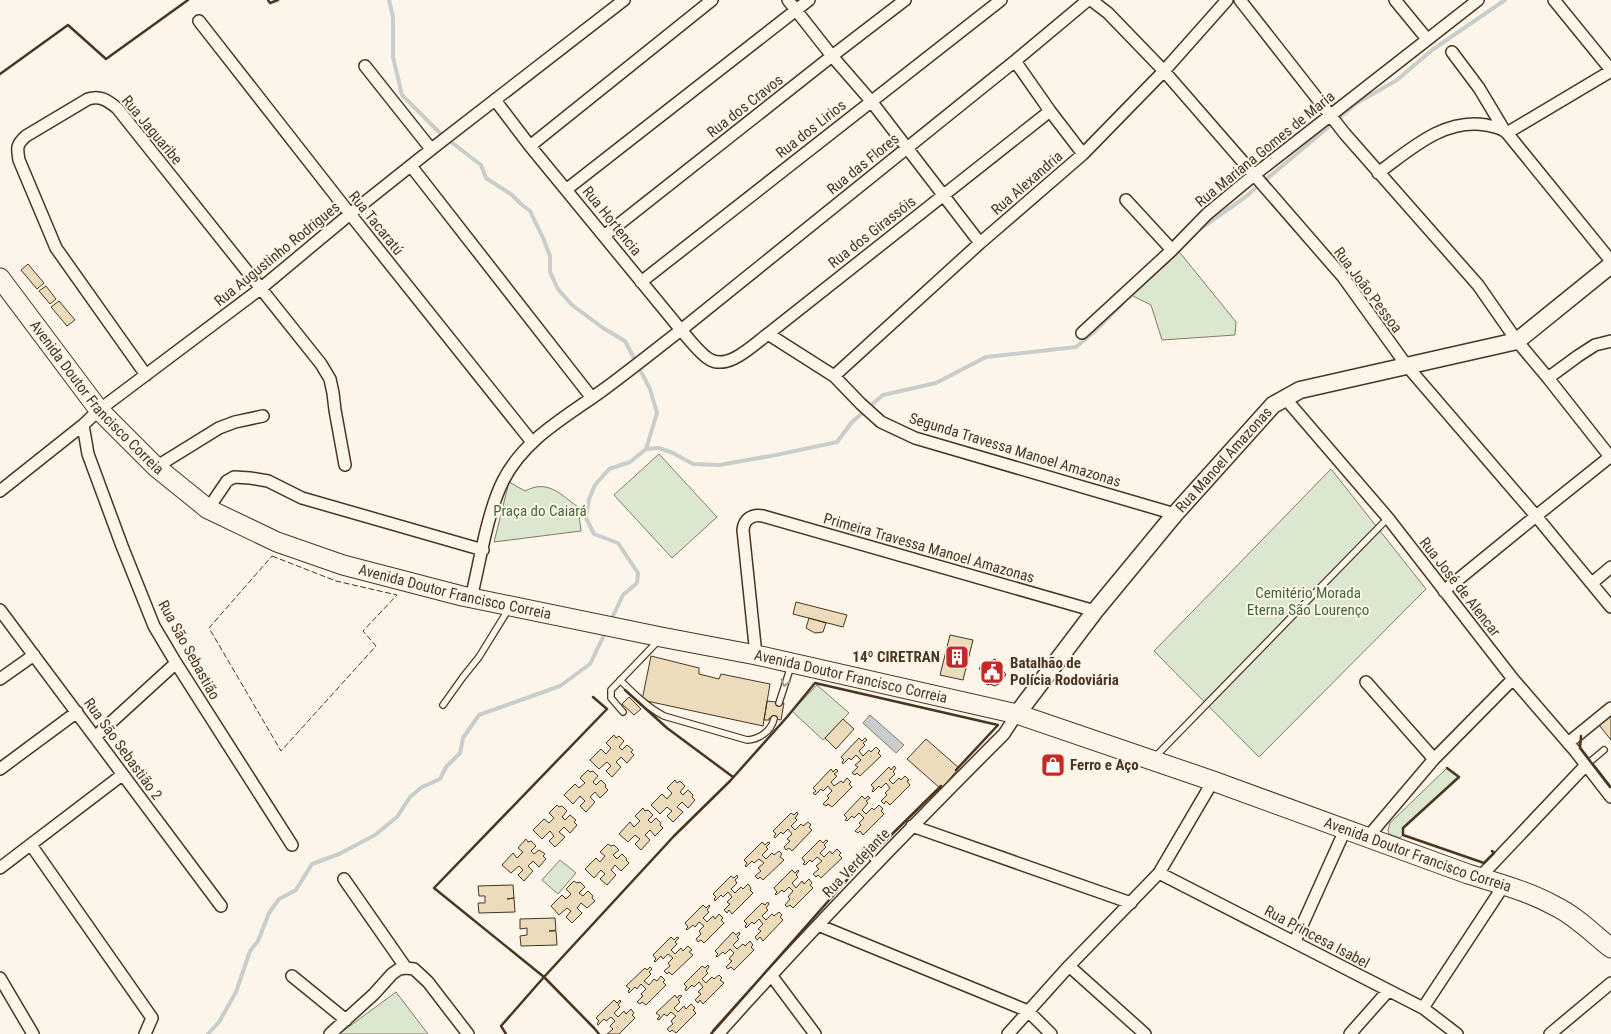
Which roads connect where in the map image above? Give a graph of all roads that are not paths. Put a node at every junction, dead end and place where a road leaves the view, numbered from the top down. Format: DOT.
graph roads {
  1 [pos="624,0"];
  2 [pos="712,0"];
  3 [pos="788,0"];
  4 [pos="809,0"];
  5 [pos="905,0"];
  6 [pos="1001,0"];
  7 [pos="1089,0"];
  8 [pos="1227,0"];
  9 [pos="1240,0"];
  10 [pos="1395,0"];
  11 [pos="1478,0"];
  12 [pos="1554,0"];
  13 [pos="796,9"];
  14 [pos="199,21"];
  15 [pos="1427,39"];
  16 [pos="1452,52"];
  17 [pos="832,56"];
  18 [pos="1015,61"];
  19 [pos="365,66"];
  20 [pos="1611,70"];
  21 [pos="1164,71"];
  22 [pos="495,100"];
  23 [pos="871,101"];
  24 [pos="1050,111"];
  25 [pos="1332,119"];
  26 [pos="1505,131"];
  27 [pos="530,146"];
  28 [pos="434,147"];
  29 [pos="907,148"];
  30 [pos="1083,154"];
  31 [pos="411,166"];
  32 [pos="1378,173"];
  33 [pos="1255,177"];
  34 [pos="567,189"];
  35 [pos="944,194"];
  36 [pos="1126,200"];
  37 [pos="350,214"];
  38 [pos="604,236"];
  39 [pos="980,243"];
  40 [pos="1172,250"];
  41 [pos="1611,263"];
  42 [pos="0,278"];
  43 [pos="640,282"];
  44 [pos="260,289"];
  45 [pos="681,330"];
  46 [pos="768,334"];
  47 [pos="1082,334"];
  48 [pos="1517,341"];
  49 [pos="1611,341"];
  50 [pos="708,359"];
  51 [pos="1407,366"];
  52 [pos="146,374"];
  53 [pos="834,376"];
  54 [pos="1548,378"];
  55 [pos="1284,397"];
  56 [pos="592,398"];
  57 [pos="99,410"];
  58 [pos="263,416"];
  59 [pos="83,425"];
  60 [pos="532,442"];
  61 [pos="1611,457"];
  62 [pos="345,464"];
  63 [pos="156,467"];
  64 [pos="0,491"];
  65 [pos="208,509"];
  66 [pos="1175,514"];
  67 [pos="1536,516"];
  68 [pos="1388,518"];
  69 [pos="483,550"];
  70 [pos="1611,567"];
  71 [pos="1592,583"];
  72 [pos="1444,591"];
  73 [pos="471,598"];
  74 [pos="510,606"];
  75 [pos="1611,607"];
  76 [pos="0,610"];
  77 [pos="1095,611"];
  78 [pos="661,637"];
  79 [pos="34,655"];
  80 [pos="756,655"];
  81 [pos="176,663"];
  82 [pos="791,664"];
  83 [pos="0,679"];
  84 [pos="1513,679"];
  85 [pos="620,680"];
  86 [pos="1366,682"];
  87 [pos="779,703"];
  88 [pos="443,705"];
  89 [pos="1611,708"];
  90 [pos="77,712"];
  91 [pos="623,712"];
  92 [pos="1017,714"];
  93 [pos="773,722"];
  94 [pos="95,737"];
  95 [pos="1568,743"];
  96 [pos="1604,750"];
  97 [pos="1434,759"];
  98 [pos="1151,761"];
  99 [pos="1586,765"];
  100 [pos="0,769"];
  101 [pos="122,774"];
  102 [pos="1212,782"];
  103 [pos="1611,797"];
  104 [pos="912,826"];
  105 [pos="1344,830"];
  106 [pos="1367,838"];
  107 [pos="31,845"];
  108 [pos="292,845"];
  109 [pos="865,852"];
  110 [pos="877,862"];
  111 [pos="0,868"];
  112 [pos="1159,873"];
  113 [pos="1480,877"];
  114 [pos="344,879"];
  115 [pos="1504,885"];
  116 [pos="1131,902"];
  117 [pos="222,906"];
  118 [pos="818,925"];
  119 [pos="1295,942"];
  120 [pos="1611,948"];
  121 [pos="1069,966"];
  122 [pos="406,968"];
  123 [pos="771,975"];
  124 [pos="292,976"];
  125 [pos="0,978"];
  126 [pos="1611,983"];
  127 [pos="1388,991"];
  128 [pos="13,1000"];
  129 [pos="0,1001"];
  130 [pos="1423,1008"];
  131 [pos="1028,1011"];
  132 [pos="346,1020"];
  133 [pos="33,1034"];
  134 [pos="145,1034"];
  135 [pos="330,1034"];
  136 [pos="468,1034"];
  137 [pos="718,1034"];
  138 [pos="815,1034"];
  139 [pos="1008,1034"];
  140 [pos="1051,1034"];
  141 [pos="1145,1034"];
  142 [pos="1350,1034"];
  143 [pos="1457,1034"];
  144 [pos="1550,1034"];
  1 -- 22 [label="street, Rua Augustinho Rodrigues"];
  2 -- 27 [label="street"];
  3 -- 13 [label="street"];
  4 -- 13 [label="street"];
  5 -- 17 [label="street, Rua dos Cravos"];
  6 -- 23 [label="street, Rua dos Lirios"];
  7 -- 18 [label="street, Rua das Flores"];
  7 -- 21 [label="street, Rua João Pessoa"];
  8 -- 21 [label="street, Rua Alexandria"];
  9 -- 25 [label="street"];
  10 -- 15 [label="street"];
  11 -- 15 [label="street, Rua Mariana Gomes de Maria"];
  12 -- 20 [label="street"];
  13 -- 17 [label="street"];
  13 -- 34 [label="street"];
  14 -- 37 [label="street, Rua Tacaratú"];
  15 -- 25 [label="street, Rua Mariana Gomes de Maria"];
  16 -- 26 [label="street"];
  17 -- 23 [label="street"];
  17 -- 38 [label="street, Rua dos Cravos"];
  18 -- 24 [label="street"];
  18 -- 29 [label="street, Rua das Flores"];
  19 -- 28 [label="street"];
  20 -- 26 [label="street"];
  21 -- 30 [label="street, Rua Alexandria"];
  21 -- 33 [label="street, Rua João Pessoa"];
  22 -- 27 [label="street, Rua Hortencia"];
  22 -- 28 [label="street, Rua Augustinho Rodrigues"];
  23 -- 29 [label="street"];
  23 -- 43 [label="street, Rua dos Lirios"];
  24 -- 30 [label="street"];
  24 -- 35 [label="street, Rua dos Girassóis"];
  25 -- 32 [label="street"];
  25 -- 33 [label="street, Rua Mariana Gomes de Maria"];
  26 -- 32 [label="street"];
  26 -- 41 [label="street"];
  27 -- 34 [label="street, Rua Hortencia"];
  28 -- 31 [label="street, Rua Augustinho Rodrigues"];
  29 -- 35 [label="street"];
  29 -- 45 [label="street, Rua das Flores"];
  30 -- 39 [label="street, Rua Alexandria"];
  31 -- 37 [label="street, Rua Augustinho Rodrigues"];
  31 -- 56 [label="street"];
  32 -- 48 [label="street"];
  33 -- 40 [label="street, Rua Mariana Gomes de Maria"];
  33 -- 51 [label="street, Rua João Pessoa"];
  34 -- 38 [label="street, Rua Hortencia"];
  35 -- 39 [label="street"];
  35 -- 46 [label="street, Rua dos Girassóis"];
  36 -- 40 [label="street"];
  37 -- 44 [label="street, Rua Augustinho Rodrigues"];
  37 -- 60 [label="street, Rua Tacaratú"];
  38 -- 43 [label="street, Rua Hortencia"];
  39 -- 53 [label="street, Rua Alexandria"];
  40 -- 47 [label="street, Rua Mariana Gomes de Maria"];
  41 -- 48 [label="main road"];
  42 -- 57 [label="main road, Avenida Doutor Francisco Correia"];
  43 -- 45 [label="street, Rua Hortencia"];
  44 -- 52 [label="street, Rua Augustinho Rodrigues"];
  44 -- 52 [label="street, Rua Jaguaribe"];
  44 -- 62 [label="street, Rua Jaguaribe"];
  45 -- 50 [label="street, Rua Hortencia"];
  45 -- 56 [label="street, Rua das Flores"];
  46 -- 50 [label="street, Rua dos Girassóis"];
  46 -- 53 [label="street"];
  48 -- 51 [label="main road, Rua Manoel Amazonas"];
  48 -- 54 [label="street"];
  49 -- 54 [label="street"];
  51 -- 55 [label="main road, Rua Manoel Amazonas"];
  51 -- 67 [label="street, Rua João Pessoa"];
  52 -- 57 [label="street, Rua Augustinho Rodrigues"];
  53 -- 66 [label="street, Segunda Travessa Manoel Amazonas"];
  54 -- 61 [label="street"];
  55 -- 66 [label="main road, Rua Manoel Amazonas"];
  55 -- 68 [label="street, Rua José de Alencar"];
  56 -- 60 [label="street"];
  57 -- 59 [label="street, Rua Augustinho Rodrigues"];
  57 -- 63 [label="main road, Avenida Doutor Francisco Correia"];
  58 -- 63 [label="street"];
  59 -- 64 [label="street, Rua Augustinho Rodrigues"];
  59 -- 81 [label="street, Rua São Sebastião"];
  60 -- 69 [label="street"];
  61 -- 67 [label="street"];
  63 -- 65 [label="main road, Avenida Doutor Francisco Correia"];
  65 -- 69 [label="street"];
  65 -- 73 [label="main road, Avenida Doutor Francisco Correia"];
  66 -- 77 [label="main road, Rua Manoel Amazonas"];
  67 -- 71 [label="street, Rua João Pessoa"];
  67 -- 72 [label="street"];
  68 -- 72 [label="street, Rua José de Alencar"];
  68 -- 98 [label="lane"];
  69 -- 73 [label="street"];
  70 -- 71 [label="street"];
  71 -- 75 [label="street, Rua João Pessoa"];
  72 -- 84 [label="street, Rua José de Alencar"];
  73 -- 74 [label="main road, Avenida Doutor Francisco Correia"];
  74 -- 78 [label="main road, Avenida Doutor Francisco Correia"];
  74 -- 88 [label="lane"];
  76 -- 79 [label="street, Rua São Sebastião 2"];
  77 -- 80 [label="street, Primeira Travessa Manoel Amazonas"];
  77 -- 92 [label="main road, Rua Manoel Amazonas"];
  78 -- 80 [label="main road, Avenida Doutor Francisco Correia"];
  78 -- 85 [label="lane"];
  79 -- 83 [label="street"];
  79 -- 90 [label="street, Rua São Sebastião 2"];
  80 -- 82 [label="main road, Avenida Doutor Francisco Correia"];
  81 -- 94 [label="street"];
  81 -- 108 [label="street, Rua São Sebastião"];
  82 -- 87 [label="lane, one-way"];
  82 -- 92 [label="main road, Avenida Doutor Francisco Correia"];
  84 -- 95 [label="street, Rua José de Alencar"];
  84 -- 97 [label="street"];
  85 -- 91 [label="lane"];
  85 -- 93 [label="lane"];
  86 -- 97 [label="street"];
  89 -- 95 [label="street"];
  90 -- 94 [label="street, Rua São Sebastião 2"];
  90 -- 100 [label="street"];
  92 -- 98 [label="main road, Avenida Doutor Francisco Correia"];
  92 -- 104 [label="street, Rua Verdejante"];
  94 -- 101 [label="street, Rua São Sebastião 2"];
  95 -- 99 [label="street, Rua José de Alencar"];
  96 -- 99 [label="lane"];
  97 -- 106 [label="street"];
  98 -- 102 [label="main road, Avenida Doutor Francisco Correia"];
  99 -- 103 [label="street, Rua José de Alencar"];
  99 -- 113 [label="street"];
  101 -- 107 [label="street"];
  101 -- 117 [label="street, Rua São Sebastião 2"];
  102 -- 105 [label="main road, Avenida Doutor Francisco Correia"];
  102 -- 112 [label="street"];
  104 -- 110 [label="street, Rua Verdejante"];
  104 -- 116 [label="street"];
  105 -- 106 [label="main road, Avenida Doutor Francisco Correia"];
  105 -- 119 [label="street"];
  106 -- 113 [label="main road, Avenida Doutor Francisco Correia"];
  107 -- 111 [label="street"];
  107 -- 134 [label="street"];
  109 -- 110 [label="lane"];
  110 -- 118 [label="street, Rua Verdejante"];
  112 -- 116 [label="street"];
  112 -- 119 [label="street, Rua Princesa Isabel"];
  113 -- 115 [label="main road, Avenida Doutor Francisco Correia"];
  114 -- 122 [label="street"];
  115 -- 120 [label="main road, Avenida Doutor Francisco Correia"];
  115 -- 130 [label="street"];
  116 -- 121 [label="street"];
  118 -- 123 [label="street, Rua Verdejante"];
  118 -- 131 [label="street"];
  119 -- 127 [label="street, Rua Princesa Isabel"];
  121 -- 131 [label="street"];
  121 -- 141 [label="street"];
  122 -- 132 [label="street"];
  122 -- 136 [label="street"];
  123 -- 137 [label="street, Rua Verdejante"];
  123 -- 138 [label="street"];
  124 -- 132 [label="street"];
  125 -- 128 [label="street"];
  126 -- 144 [label="street"];
  127 -- 130 [label="street, Rua Princesa Isabel"];
  127 -- 142 [label="street"];
  128 -- 129 [label="street"];
  128 -- 133 [label="street"];
  130 -- 143 [label="street, Rua Princesa Isabel"];
  131 -- 139 [label="street"];
  131 -- 140 [label="street"];
  132 -- 135 [label="street"];
}
